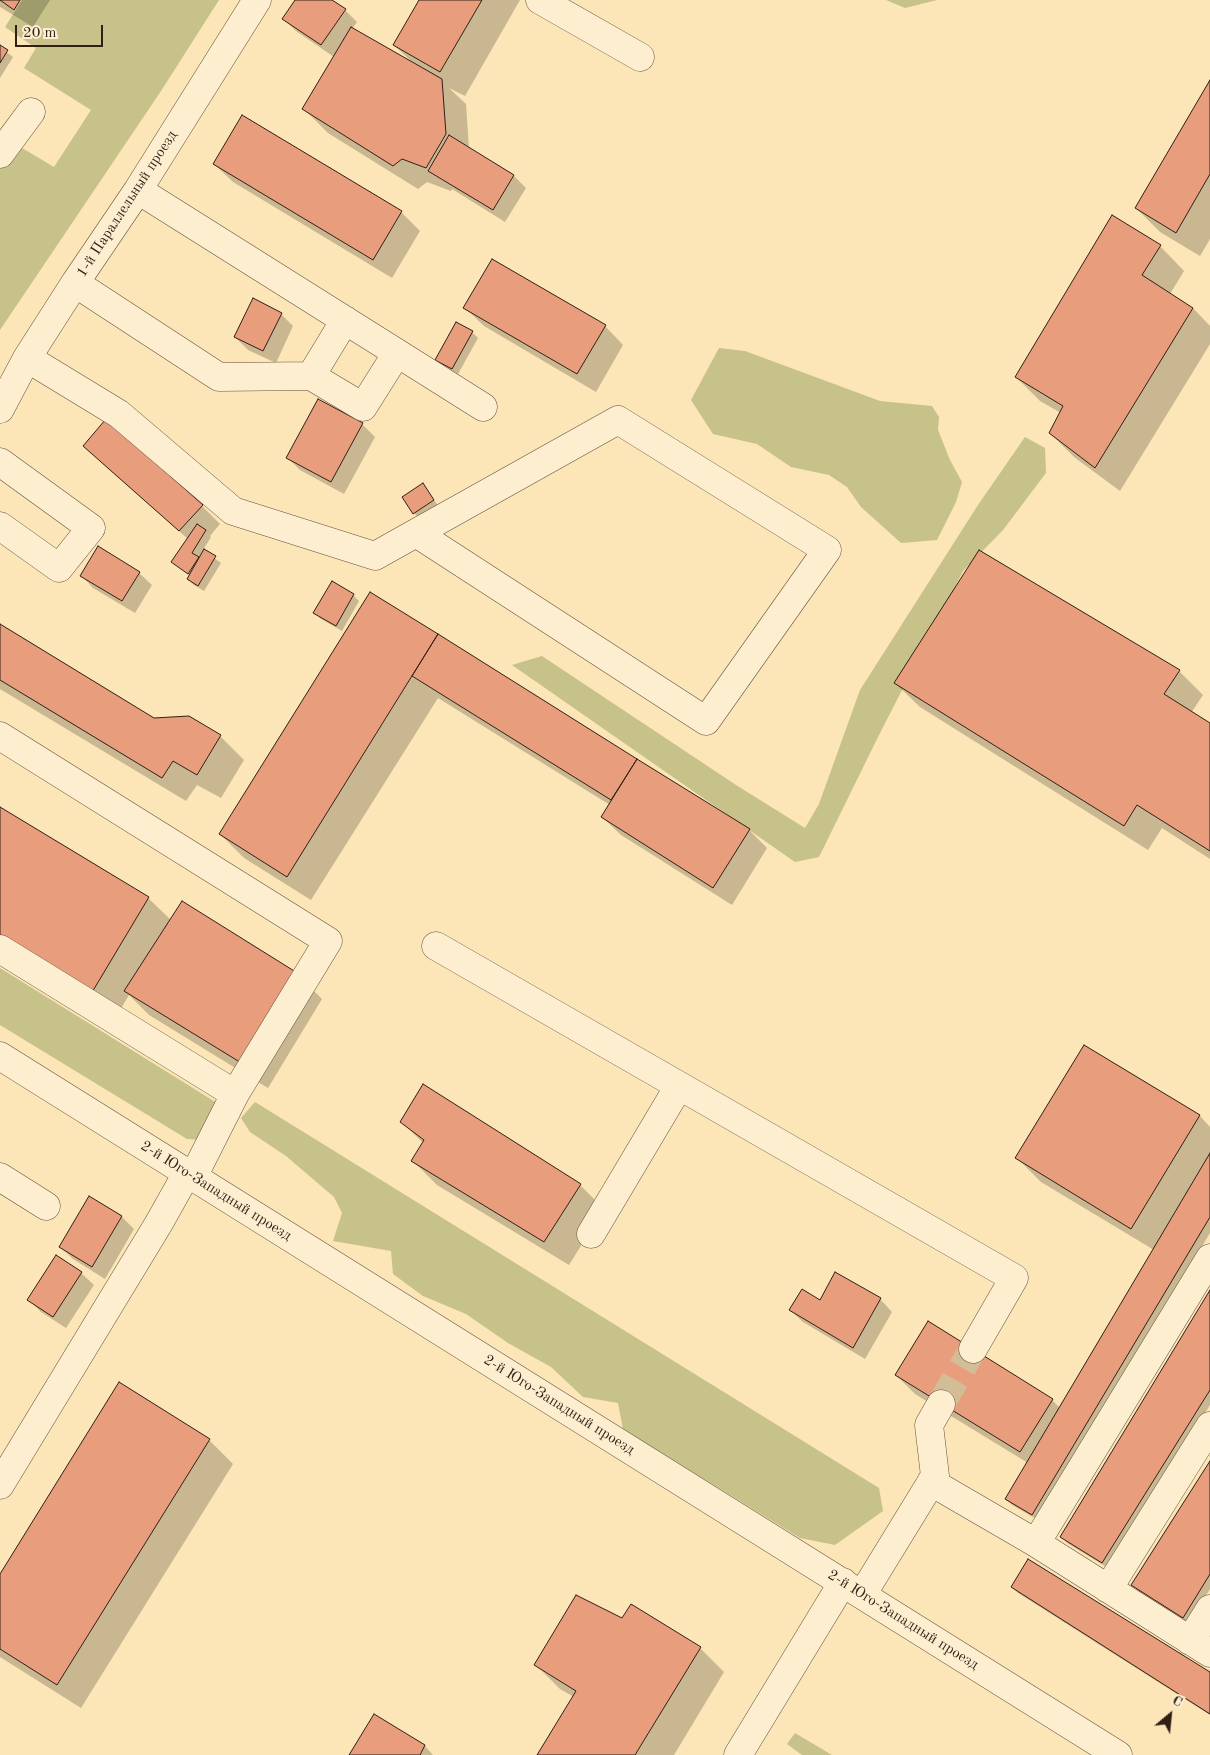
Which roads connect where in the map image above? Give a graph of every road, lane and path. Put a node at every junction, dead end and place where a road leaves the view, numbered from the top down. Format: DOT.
graph roads {
  1 [pos="257,0"];
  2 [pos="540,0"];
  3 [pos="640,57"];
  4 [pos="31,112"];
  5 [pos="0,154"];
  6 [pos="138,190"];
  7 [pos="75,283"];
  8 [pos="346,320"];
  9 [pos="398,353"];
  10 [pos="27,358"];
  11 [pos="311,376"];
  12 [pos="483,407"];
  13 [pos="0,410"];
  14 [pos="0,462"];
  15 [pos="0,526"];
  16 [pos="416,533"];
  17 [pos="0,736"];
  18 [pos="436,946"];
  19 [pos="0,949"];
  20 [pos="0,1056"];
  21 [pos="680,1086"];
  22 [pos="235,1094"];
  23 [pos="190,1175"];
  24 [pos="0,1178"];
  25 [pos="46,1206"];
  26 [pos="591,1234"];
  27 [pos="1210,1258"];
  28 [pos="973,1349"];
  29 [pos="941,1404"];
  30 [pos="1210,1426"];
  31 [pos="931,1482"];
  32 [pos="0,1485"];
  33 [pos="1036,1543"];
  34 [pos="852,1588"];
  35 [pos="1108,1588"];
  36 [pos="1210,1609"];
  37 [pos="1200,1647"];
  38 [pos="738,1755"];
  39 [pos="1118,1755"];
  1 -- 6 [label="street, 1-й Параллельный проезд"];
  2 -- 3 [label="street"];
  4 -- 5 [label="street"];
  6 -- 7 [label="street, 1-й Параллельный проезд"];
  6 -- 8 [label="street"];
  7 -- 10 [label="street, 1-й Параллельный проезд"];
  7 -- 11 [label="street"];
  8 -- 9 [label="street"];
  8 -- 11 [label="street"];
  9 -- 11 [label="street"];
  9 -- 12 [label="street"];
  10 -- 13 [label="street, 1-й Параллельный проезд"];
  10 -- 16 [label="street"];
  14 -- 15 [label="street"];
  16 -- 16 [label="street"];
  17 -- 22 [label="street"];
  18 -- 21 [label="street"];
  19 -- 22 [label="street"];
  20 -- 23 [label="street, 2-й Юго-Западный проезд"];
  21 -- 26 [label="street"];
  21 -- 28 [label="street"];
  22 -- 23 [label="street"];
  23 -- 32 [label="street"];
  23 -- 34 [label="street, 2-й Юго-Западный проезд"];
  24 -- 25 [label="street"];
  27 -- 33 [label="street"];
  29 -- 31 [label="street"];
  30 -- 35 [label="street"];
  31 -- 33 [label="street"];
  31 -- 34 [label="street"];
  33 -- 35 [label="street"];
  34 -- 38 [label="street"];
  34 -- 39 [label="street, 2-й Юго-Западный проезд"];
  35 -- 37 [label="street"];
  36 -- 37 [label="street"];
}
